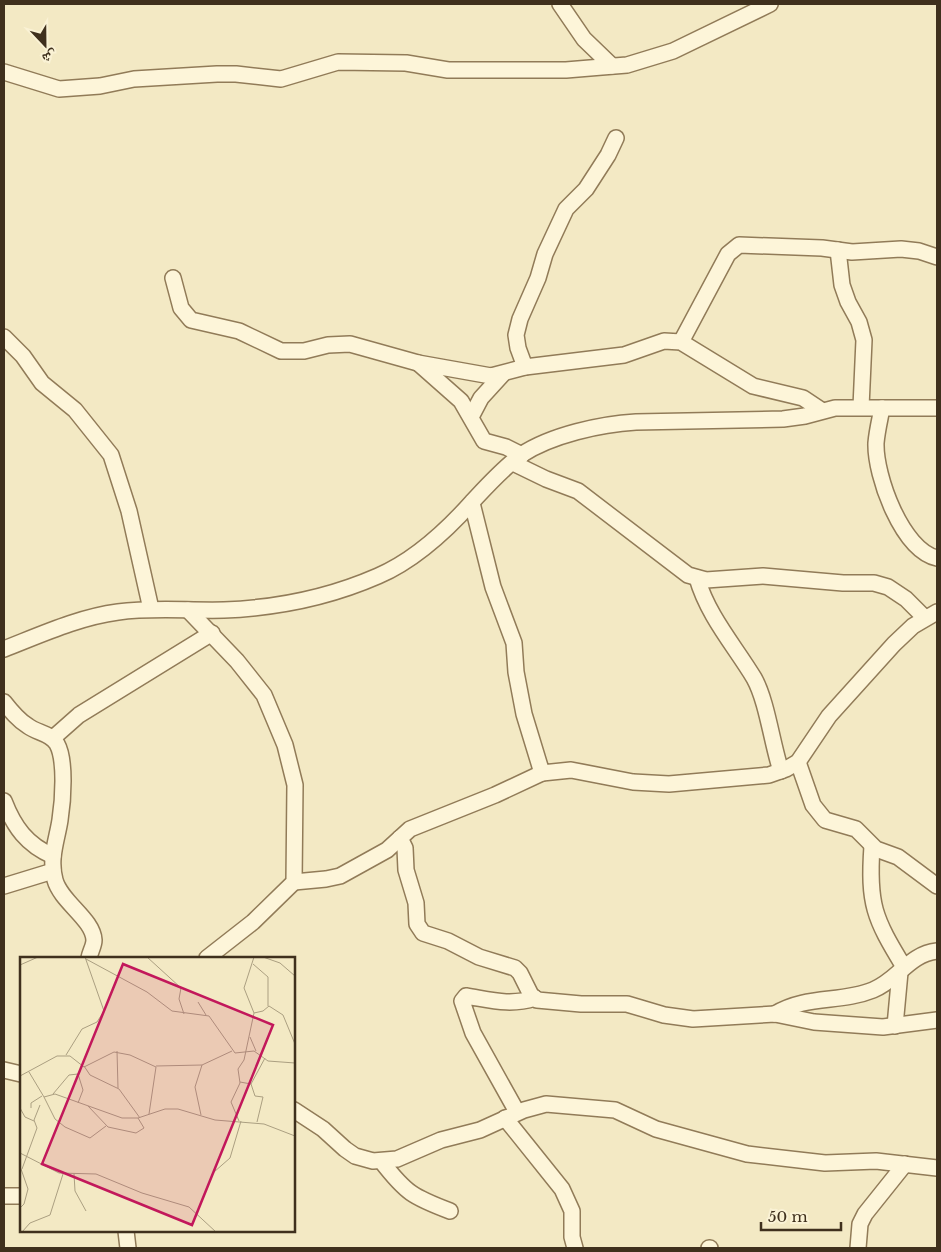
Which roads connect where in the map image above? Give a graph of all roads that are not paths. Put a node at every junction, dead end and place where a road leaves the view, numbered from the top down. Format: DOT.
graph roads {
  1 [pos="560,4"];
  2 [pos="770,4"];
  3 [pos="744,10"];
  4 [pos="612,66"];
  5 [pos="4,72"];
  6 [pos="616,138"];
  7 [pos="838,250"];
  8 [pos="937,257"];
  9 [pos="173,278"];
  10 [pos="4,337"];
  11 [pos="681,342"];
  12 [pos="418,363"];
  13 [pos="525,367"];
  14 [pos="502,375"];
  15 [pos="861,408"];
  16 [pos="882,408"];
  17 [pos="937,408"];
  18 [pos="821,410"];
  19 [pos="472,417"];
  20 [pos="517,459"];
  21 [pos="472,503"];
  22 [pos="937,558"];
  23 [pos="697,578"];
  24 [pos="151,609"];
  25 [pos="188,610"];
  26 [pos="931,615"];
  27 [pos="212,633"];
  28 [pos="4,649"];
  29 [pos="4,702"];
  30 [pos="53,738"];
  31 [pos="798,762"];
  32 [pos="781,771"];
  33 [pos="542,773"];
  34 [pos="4,802"];
  35 [pos="400,838"];
  36 [pos="872,846"];
  37 [pos="53,864"];
  38 [pos="294,882"];
  39 [pos="4,886"];
  40 [pos="937,886"];
  41 [pos="937,950"];
  42 [pos="89,957"];
  43 [pos="207,957"];
  44 [pos="902,970"];
  45 [pos="535,998"];
  46 [pos="775,1014"];
  47 [pos="937,1020"];
  48 [pos="894,1026"];
  49 [pos="4,1070"];
  50 [pos="20,1074"];
  51 [pos="295,1111"];
  52 [pos="511,1115"];
  53 [pos="382,1162"];
  54 [pos="905,1164"];
  55 [pos="937,1168"];
  56 [pos="4,1196"];
  57 [pos="20,1196"];
  58 [pos="450,1211"];
  59 [pos="126,1232"];
  60 [pos="128,1248"];
  61 [pos="576,1248"];
  62 [pos="858,1248"];
  1 -- 4 [label="street"];
  2 -- 3 [label="street"];
  3 -- 4 [label="street"];
  4 -- 5 [label="street"];
  6 -- 13 [label="street"];
  7 -- 8 [label="street"];
  7 -- 11 [label="street"];
  7 -- 15 [label="street"];
  9 -- 12 [label="street"];
  10 -- 24 [label="street"];
  11 -- 13 [label="street"];
  11 -- 18 [label="street"];
  12 -- 14 [label="street"];
  12 -- 19 [label="street"];
  13 -- 14 [label="street"];
  14 -- 19 [label="street"];
  15 -- 16 [label="street"];
  15 -- 18 [label="street"];
  16 -- 17 [label="street"];
  16 -- 22 [label="street"];
  18 -- 20 [label="street"];
  19 -- 20 [label="street"];
  20 -- 21 [label="street"];
  20 -- 23 [label="street"];
  21 -- 25 [label="street"];
  21 -- 33 [label="street"];
  23 -- 26 [label="street"];
  23 -- 32 [label="street"];
  24 -- 25 [label="street"];
  24 -- 28 [label="street"];
  25 -- 27 [label="street"];
  26 -- 31 [label="street"];
  27 -- 30 [label="street"];
  27 -- 38 [label="street"];
  29 -- 30 [label="street"];
  30 -- 37 [label="street"];
  31 -- 32 [label="street"];
  31 -- 36 [label="street"];
  32 -- 33 [label="street"];
  33 -- 35 [label="street"];
  34 -- 37 [label="street"];
  35 -- 38 [label="street"];
  35 -- 45 [label="street"];
  36 -- 40 [label="street"];
  36 -- 44 [label="street"];
  37 -- 39 [label="street"];
  37 -- 42 [label="street"];
  38 -- 43 [label="street"];
  41 -- 44 [label="street"];
  44 -- 46 [label="street"];
  44 -- 48 [label="street"];
  45 -- 46 [label="street"];
  45 -- 52 [label="street"];
  46 -- 48 [label="street"];
  47 -- 48 [label="street"];
  49 -- 50 [label="street"];
  51 -- 53 [label="street"];
  52 -- 53 [label="street"];
  52 -- 54 [label="street"];
  52 -- 61 [label="street"];
  53 -- 58 [label="street"];
  54 -- 55 [label="street"];
  54 -- 62 [label="street"];
  56 -- 57 [label="street"];
  59 -- 60 [label="street"];
}
